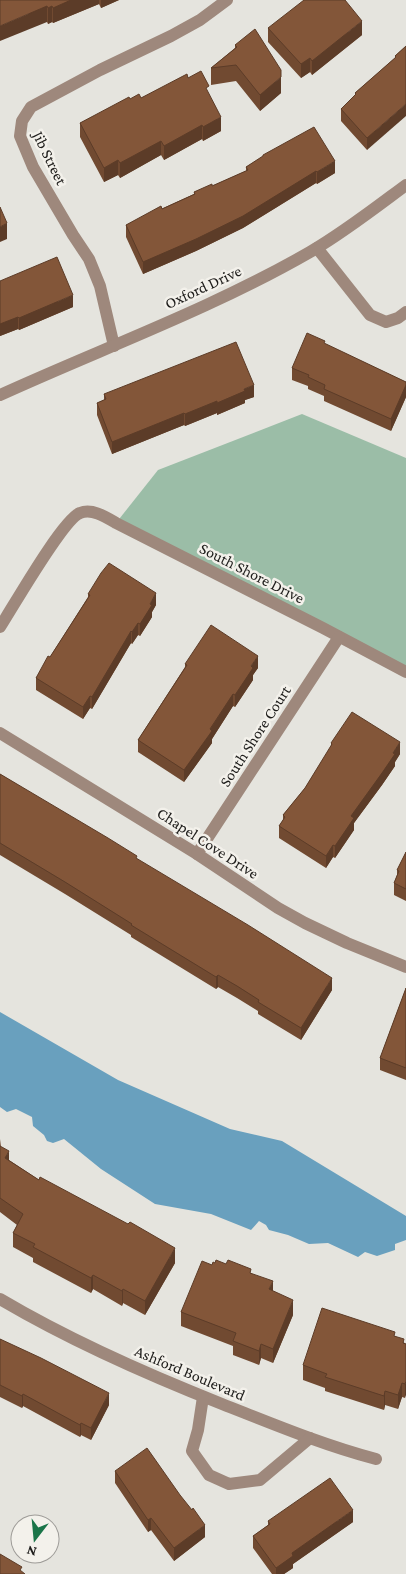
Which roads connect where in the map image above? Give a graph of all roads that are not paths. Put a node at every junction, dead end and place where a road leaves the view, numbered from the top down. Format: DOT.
graph roads {
  1 [pos="227,0"];
  2 [pos="406,185"];
  3 [pos="317,248"];
  4 [pos="406,312"];
  5 [pos="114,346"];
  6 [pos="0,395"];
  7 [pos="0,627"];
  8 [pos="339,637"];
  9 [pos="406,672"];
  10 [pos="0,733"];
  11 [pos="197,854"];
  12 [pos="406,967"];
  13 [pos="0,1299"];
  14 [pos="203,1396"];
  15 [pos="310,1438"];
  16 [pos="376,1459"];
  1 -- 5 [label="street, Jib Street"];
  2 -- 3 [label="street, Oxford Drive"];
  3 -- 4 [label="street"];
  3 -- 5 [label="street, Oxford Drive"];
  5 -- 6 [label="street, Oxford Drive"];
  7 -- 8 [label="street, South Shore Drive"];
  8 -- 9 [label="street, South Shore Drive"];
  8 -- 11 [label="street, South Shore Court"];
  10 -- 11 [label="street, Chapel Cove Drive"];
  11 -- 12 [label="street, Chapel Cove Drive"];
  13 -- 14 [label="street, Ashford Boulevard"];
  14 -- 15 [label="street, Ashford Boulevard"];
  14 -- 15 [label="street"];
  15 -- 16 [label="street, Ashford Boulevard"];
}
